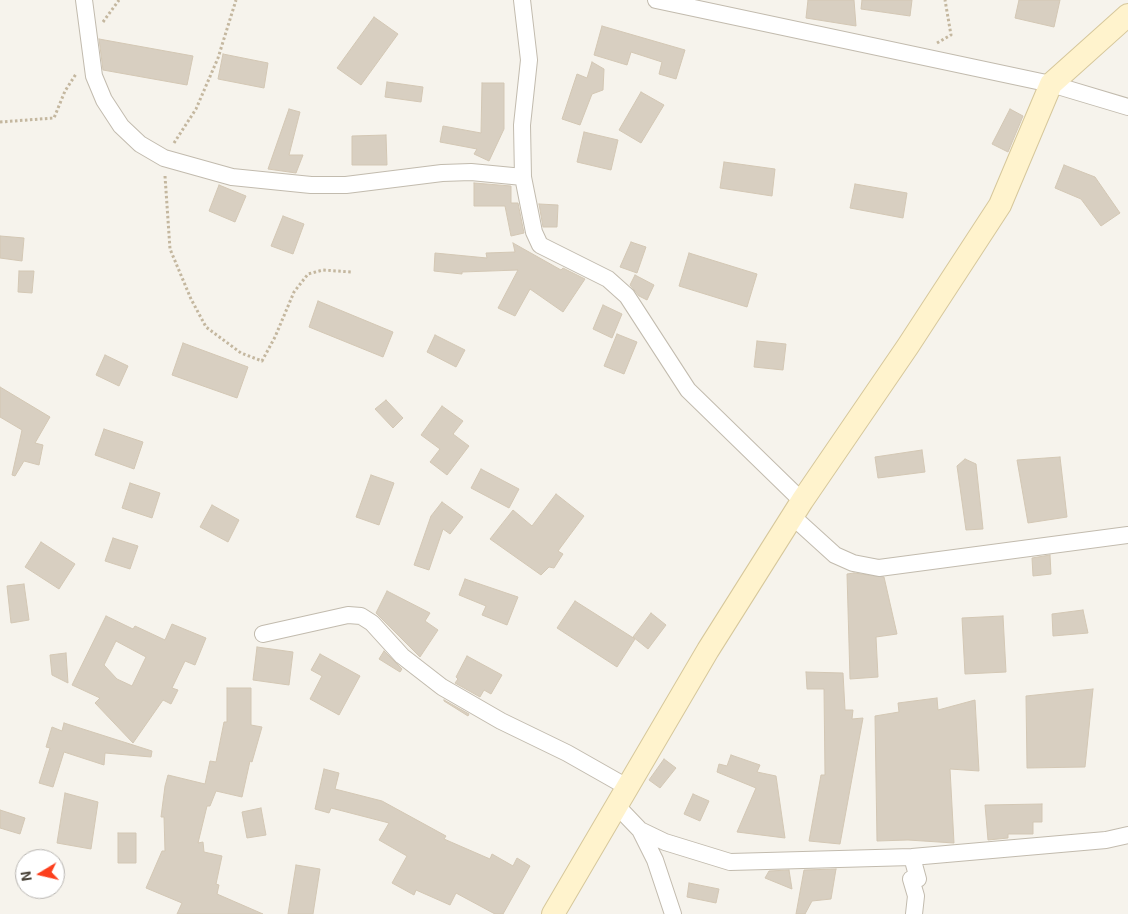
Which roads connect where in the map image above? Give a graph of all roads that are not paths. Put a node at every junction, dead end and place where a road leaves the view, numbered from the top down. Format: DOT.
graph roads {
  1 [pos="84,0"];
  2 [pos="522,0"];
  3 [pos="656,0"];
  4 [pos="683,2"];
  5 [pos="1128,15"];
  6 [pos="1052,84"];
  7 [pos="1128,107"];
  8 [pos="523,177"];
  9 [pos="797,509"];
  10 [pos="1128,535"];
  11 [pos="263,634"];
  12 [pos="622,797"];
  13 [pos="640,830"];
  14 [pos="1128,835"];
  15 [pos="912,857"];
  16 [pos="553,914"];
  17 [pos="673,914"];
  18 [pos="914,914"];
  1 -- 8 [label="street"];
  2 -- 8 [label="street"];
  3 -- 4 [label="street"];
  4 -- 6 [label="street"];
  5 -- 6 [label="main road"];
  6 -- 7 [label="street"];
  6 -- 9 [label="main road"];
  8 -- 9 [label="street"];
  9 -- 10 [label="street"];
  9 -- 12 [label="main road"];
  11 -- 12 [label="street"];
  12 -- 13 [label="street"];
  12 -- 16 [label="main road"];
  13 -- 15 [label="street"];
  13 -- 17 [label="street"];
  14 -- 15 [label="street"];
  15 -- 18 [label="street"];
}
